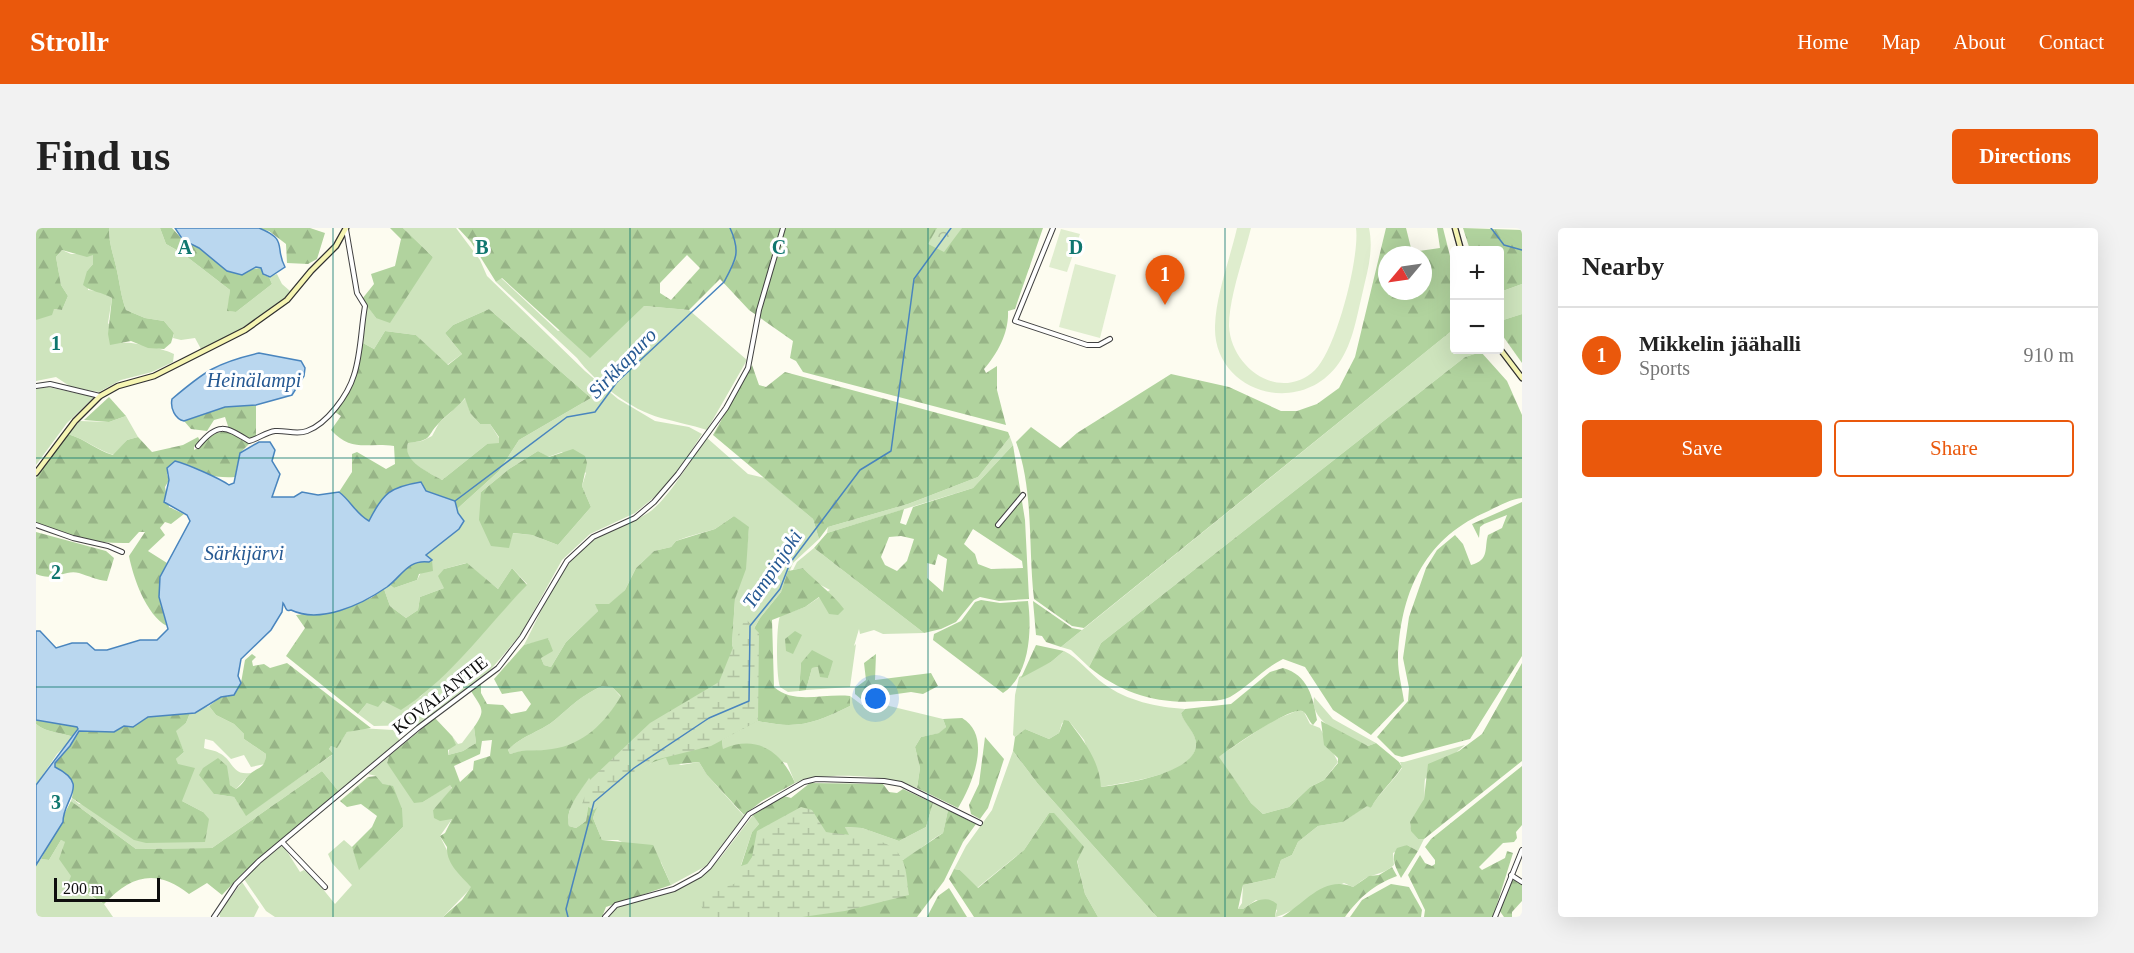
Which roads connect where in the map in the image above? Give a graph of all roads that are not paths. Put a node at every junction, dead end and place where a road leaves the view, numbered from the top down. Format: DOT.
graph roads {
  1 [pos="346,228"];
  2 [pos="783,228"];
  3 [pos="1053,228"];
  4 [pos="1455,228"];
  5 [pos="1460,246"];
  6 [pos="1110,339"];
  7 [pos="1503,354"];
  8 [pos="1522,378"];
  9 [pos="36,386"];
  10 [pos="100,396"];
  11 [pos="198,446"];
  12 [pos="36,473"];
  13 [pos="1023,495"];
  14 [pos="36,525"];
  15 [pos="998,525"];
  16 [pos="122,552"];
  17 [pos="980,823"];
  18 [pos="283,843"];
  19 [pos="1522,850"];
  20 [pos="1511,875"];
  21 [pos="1522,882"];
  22 [pos="326,886"];
  23 [pos="214,917"];
  24 [pos="605,917"];
  25 [pos="1495,917"];
  1 -- 10 [label="street"];
  1 -- 11 [label="street"];
  2 -- 18 [label="street, KOVALANTIE"];
  3 -- 6 [label="street"];
  4 -- 5 [label="street"];
  7 -- 8 [label="street"];
  9 -- 10 [label="street"];
  10 -- 12 [label="street"];
  13 -- 15 [label="street"];
  14 -- 16 [label="street"];
  17 -- 24 [label="street"];
  18 -- 22 [label="street"];
  18 -- 23 [label="street, KOVALANTIE"];
  19 -- 20 [label="street"];
  20 -- 21 [label="street"];
  20 -- 25 [label="street"];
}
